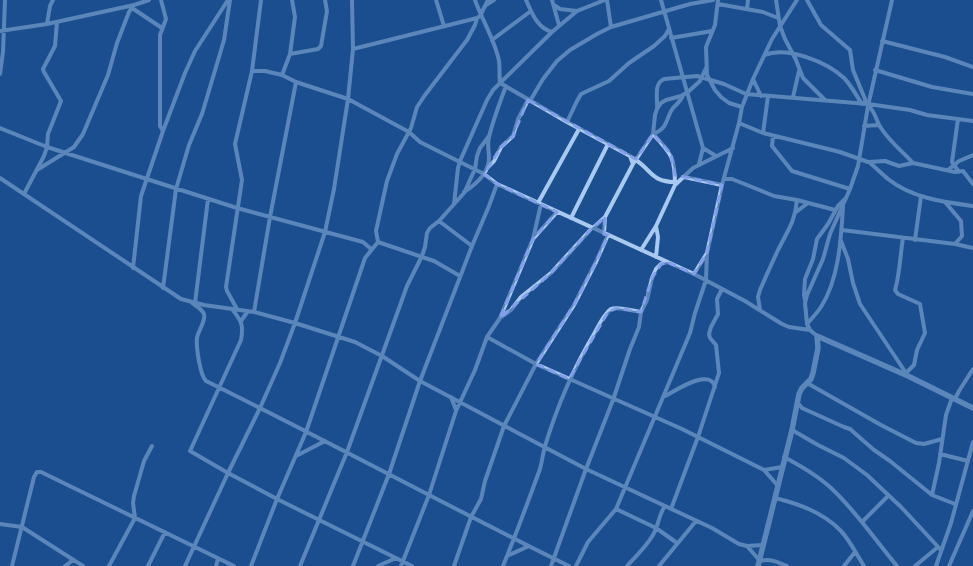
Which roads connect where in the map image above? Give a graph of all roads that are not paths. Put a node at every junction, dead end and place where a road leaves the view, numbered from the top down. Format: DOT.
graph roads {
  1 [pos="5,0"];
  2 [pos="53,0"];
  3 [pos="149,0"];
  4 [pos="161,0"];
  5 [pos="229,0"];
  6 [pos="261,0"];
  7 [pos="292,0"];
  8 [pos="325,0"];
  9 [pos="352,0"];
  10 [pos="436,0"];
  11 [pos="475,0"];
  12 [pos="488,0"];
  13 [pos="494,0"];
  14 [pos="526,0"];
  15 [pos="606,0"];
  16 [pos="662,0"];
  17 [pos="714,0"];
  18 [pos="748,0"];
  19 [pos="776,0"];
  20 [pos="797,0"];
  21 [pos="808,0"];
  22 [pos="892,0"];
  23 [pos="553,2"];
  24 [pos="718,2"];
  25 [pos="133,6"];
  26 [pos="486,6"];
  27 [pos="747,9"];
  28 [pos="531,11"];
  29 [pos="577,11"];
  30 [pos="665,11"];
  31 [pos="479,17"];
  32 [pos="778,18"];
  33 [pos="57,22"];
  34 [pos="48,24"];
  35 [pos="444,26"];
  36 [pos="560,26"];
  37 [pos="780,26"];
  38 [pos="611,27"];
  39 [pos="162,28"];
  40 [pos="669,29"];
  41 [pos="2,31"];
  42 [pos="712,31"];
  43 [pos="552,32"];
  44 [pos="671,38"];
  45 [pos="492,40"];
  46 [pos="882,41"];
  47 [pos="353,49"];
  48 [pos="290,54"];
  49 [pos="765,54"];
  50 [pos="794,54"];
  51 [pos="706,68"];
  52 [pos="973,68"];
  53 [pos="799,70"];
  54 [pos="876,70"];
  55 [pos="252,71"];
  56 [pos="0,74"];
  57 [pos="282,75"];
  58 [pos="683,76"];
  59 [pos="703,77"];
  60 [pos="709,79"];
  61 [pos="753,79"];
  62 [pos="296,82"];
  63 [pos="500,83"];
  64 [pos="506,86"];
  65 [pos="534,92"];
  66 [pos="688,92"];
  67 [pos="746,94"];
  68 [pos="973,94"];
  69 [pos="683,95"];
  70 [pos="761,96"];
  71 [pos="768,96"];
  72 [pos="793,97"];
  73 [pos="348,99"];
  74 [pos="529,100"];
  75 [pos="826,101"];
  76 [pos="536,104"];
  77 [pos="866,104"];
  78 [pos="742,107"];
  79 [pos="657,109"];
  80 [pos="958,119"];
  81 [pos="973,120"];
  82 [pos="567,122"];
  83 [pos="739,123"];
  84 [pos="878,125"];
  85 [pos="864,126"];
  86 [pos="0,128"];
  87 [pos="579,129"];
  88 [pos="163,131"];
  89 [pos="409,132"];
  90 [pos="763,133"];
  91 [pos="653,134"];
  92 [pos="489,136"];
  93 [pos="773,136"];
  94 [pos="608,144"];
  95 [pos="47,147"];
  96 [pos="733,147"];
  97 [pos="703,148"];
  98 [pos="641,151"];
  99 [pos="65,153"];
  100 [pos="973,155"];
  101 [pos="630,156"];
  102 [pos="716,156"];
  103 [pos="860,159"];
  104 [pos="460,161"];
  105 [pos="634,162"];
  106 [pos="868,162"];
  107 [pos="913,163"];
  108 [pos="699,164"];
  109 [pos="728,164"];
  110 [pos="954,165"];
  111 [pos="475,169"];
  112 [pos="37,170"];
  113 [pos="948,170"];
  114 [pos="485,172"];
  115 [pos="959,172"];
  116 [pos="684,177"];
  117 [pos="0,178"];
  118 [pos="146,179"];
  119 [pos="732,179"];
  120 [pos="724,180"];
  121 [pos="497,184"];
  122 [pos="675,184"];
  123 [pos="973,184"];
  124 [pos="722,185"];
  125 [pos="176,188"];
  126 [pos="850,189"];
  127 [pos="464,193"];
  128 [pos="24,194"];
  129 [pos="921,196"];
  130 [pos="208,199"];
  131 [pos="797,200"];
  132 [pos="845,201"];
  133 [pos="945,202"];
  134 [pos="808,203"];
  135 [pos="540,204"];
  136 [pos="454,205"];
  137 [pos="973,206"];
  138 [pos="238,208"];
  139 [pos="835,210"];
  140 [pos="557,212"];
  141 [pos="796,212"];
  142 [pos="270,217"];
  143 [pos="571,218"];
  144 [pos="605,218"];
  145 [pos="439,221"];
  146 [pos="656,226"];
  147 [pos="592,228"];
  148 [pos="842,230"];
  149 [pos="325,232"];
  150 [pos="606,234"];
  151 [pos="903,238"];
  152 [pos="533,239"];
  153 [pos="915,240"];
  154 [pos="841,241"];
  155 [pos="378,242"];
  156 [pos="955,244"];
  157 [pos="472,246"];
  158 [pos="973,248"];
  159 [pos="371,249"];
  160 [pos="641,250"];
  161 [pos="707,253"];
  162 [pos="422,256"];
  163 [pos="656,257"];
  164 [pos="667,262"];
  165 [pos="133,268"];
  166 [pos="694,274"];
  167 [pos="460,276"];
  168 [pos="706,280"];
  169 [pos="163,288"];
  170 [pos="722,289"];
  171 [pos="193,303"];
  172 [pos="805,303"];
  173 [pos="232,309"];
  174 [pos="237,309"];
  175 [pos="760,310"];
  176 [pos="248,311"];
  177 [pos="254,312"];
  178 [pos="641,312"];
  179 [pos="500,318"];
  180 [pos="241,322"];
  181 [pos="295,323"];
  182 [pos="807,324"];
  183 [pos="810,330"];
  184 [pos="488,335"];
  185 [pos="339,336"];
  186 [pos="817,336"];
  187 [pos="382,356"];
  188 [pos="536,364"];
  189 [pos="973,369"];
  190 [pos="907,375"];
  191 [pos="569,379"];
  192 [pos="420,381"];
  193 [pos="807,383"];
  194 [pos="715,387"];
  195 [pos="219,388"];
  196 [pos="451,397"];
  197 [pos="664,397"];
  198 [pos="954,398"];
  199 [pos="613,400"];
  200 [pos="460,402"];
  201 [pos="797,402"];
  202 [pos="260,408"];
  203 [pos="973,408"];
  204 [pos="456,411"];
  205 [pos="654,418"];
  206 [pos="504,426"];
  207 [pos="792,430"];
  208 [pos="306,432"];
  209 [pos="698,438"];
  210 [pos="942,439"];
  211 [pos="325,441"];
  212 [pos="973,442"];
  213 [pos="152,446"];
  214 [pos="545,447"];
  215 [pos="347,452"];
  216 [pos="940,454"];
  217 [pos="295,457"];
  218 [pos="784,457"];
  219 [pos="968,461"];
  220 [pos="782,467"];
  221 [pos="586,469"];
  222 [pos="764,470"];
  223 [pos="228,473"];
  224 [pos="389,474"];
  225 [pos="778,486"];
  226 [pos="625,487"];
  227 [pos="429,495"];
  228 [pos="932,495"];
  229 [pos="888,496"];
  230 [pos="775,498"];
  231 [pos="277,499"];
  232 [pos="955,504"];
  233 [pos="665,506"];
  234 [pos="616,509"];
  235 [pos="671,509"];
  236 [pos="973,511"];
  237 [pos="471,517"];
  238 [pos="135,518"];
  239 [pos="319,520"];
  240 [pos="696,521"];
  241 [pos="862,522"];
  242 [pos="0,524"];
  243 [pos="22,528"];
  244 [pos="656,528"];
  245 [pos="165,532"];
  246 [pos="514,540"];
  247 [pos="363,542"];
  248 [pos="678,543"];
  249 [pos="764,545"];
  250 [pos="528,546"];
  251 [pos="747,546"];
  252 [pos="193,547"];
  253 [pos="940,548"];
  254 [pos="855,552"];
  255 [pos="507,556"];
  256 [pos="396,558"];
  257 [pos="554,558"];
  258 [pos="218,559"];
  259 [pos="73,560"];
  260 [pos="403,561"];
  261 [pos="759,563"];
  262 [pos="12,566"];
  263 [pos="66,566"];
  264 [pos="83,566"];
  265 [pos="109,566"];
  266 [pos="148,566"];
  267 [pos="184,566"];
  268 [pos="216,566"];
  269 [pos="234,566"];
  270 [pos="251,566"];
  271 [pos="300,566"];
  272 [pos="353,566"];
  273 [pos="378,566"];
  274 [pos="401,566"];
  275 [pos="412,566"];
  276 [pos="454,566"];
  277 [pos="503,566"];
  278 [pos="551,566"];
  279 [pos="569,566"];
  280 [pos="576,566"];
  281 [pos="627,566"];
  282 [pos="658,566"];
  283 [pos="787,566"];
  284 [pos="844,566"];
  285 [pos="864,566"];
  286 [pos="897,566"];
  287 [pos="915,566"];
  288 [pos="936,566"];
  289 [pos="949,566"];
  1 -- 41 [label="street"];
  2 -- 34 [label="street"];
  3 -- 25 [label="street"];
  4 -- 39 [label="street"];
  5 -- 88 [label="street"];
  5 -- 125 [label="street"];
  6 -- 55 [label="street"];
  7 -- 48 [label="street"];
  8 -- 48 [label="street"];
  9 -- 47 [label="street"];
  10 -- 35 [label="street"];
  11 -- 31 [label="street"];
  12 -- 26 [label="street"];
  13 -- 26 [label="street"];
  14 -- 28 [label="street"];
  15 -- 29 [label="street"];
  15 -- 38 [label="street"];
  16 -- 30 [label="street"];
  17 -- 30 [label="street"];
  18 -- 27 [label="street"];
  19 -- 32 [label="street"];
  20 -- 37 [label="street"];
  21 -- 77 [label="street"];
  22 -- 46 [label="street"];
  23 -- 29 [label="street"];
  23 -- 36 [label="street"];
  24 -- 27 [label="street"];
  24 -- 42 [label="street"];
  25 -- 33 [label="street"];
  25 -- 39 [label="street"];
  25 -- 99 [label="street"];
  26 -- 31 [label="street"];
  27 -- 32 [label="street"];
  28 -- 43 [label="street"];
  28 -- 45 [label="street"];
  29 -- 36 [label="street"];
  30 -- 38 [label="street"];
  30 -- 40 [label="street"];
  31 -- 35 [label="street"];
  31 -- 45 [label="street"];
  31 -- 89 [label="street"];
  32 -- 37 [label="street"];
  33 -- 34 [label="street"];
  33 -- 95 [label="street"];
  34 -- 41 [label="street"];
  35 -- 47 [label="street"];
  36 -- 43 [label="street"];
  37 -- 49 [label="street"];
  37 -- 50 [label="street"];
  38 -- 65 [label="street"];
  39 -- 88 [label="street"];
  40 -- 44 [label="street"];
  40 -- 82 [label="street"];
  41 -- 56 [label="street"];
  42 -- 44 [label="street"];
  42 -- 51 [label="street"];
  43 -- 63 [label="street"];
  44 -- 58 [label="street"];
  45 -- 63 [label="street"];
  46 -- 52 [label="street"];
  46 -- 54 [label="street"];
  47 -- 73 [label="street"];
  48 -- 57 [label="street"];
  49 -- 50 [label="street"];
  49 -- 61 [label="street"];
  50 -- 53 [label="street"];
  50 -- 77 [label="street"];
  51 -- 59 [label="street"];
  51 -- 60 [label="street"];
  53 -- 72 [label="street"];
  53 -- 75 [label="street"];
  54 -- 68 [label="street"];
  54 -- 77 [label="street"];
  55 -- 57 [label="street"];
  55 -- 138 [label="street"];
  57 -- 62 [label="street"];
  58 -- 59 [label="street"];
  58 -- 66 [label="street"];
  58 -- 79 [label="street"];
  59 -- 60 [label="street"];
  59 -- 66 [label="street"];
  60 -- 67 [label="street"];
  60 -- 78 [label="street"];
  61 -- 67 [label="street"];
  61 -- 70 [label="street"];
  62 -- 73 [label="street"];
  62 -- 142 [label="street"];
  63 -- 64 [label="street"];
  63 -- 104 [label="street"];
  64 -- 74 [label="street"];
  64 -- 92 [label="street"];
  65 -- 74 [label="street"];
  65 -- 76 [label="street"];
  66 -- 69 [label="street"];
  66 -- 97 [label="street"];
  67 -- 70 [label="street"];
  67 -- 78 [label="street"];
  69 -- 79 [label="street"];
  69 -- 91 [label="street"];
  70 -- 71 [label="street"];
  71 -- 72 [label="street"];
  71 -- 90 [label="street"];
  72 -- 75 [label="street"];
  73 -- 89 [label="street"];
  73 -- 149 [label="street"];
  74 -- 76 [label="street"];
  74 -- 114 [label="street"];
  75 -- 77 [label="street"];
  76 -- 82 [label="street"];
  77 -- 80 [label="street"];
  77 -- 84 [label="street"];
  77 -- 85 [label="street"];
  78 -- 83 [label="street"];
  79 -- 91 [label="street"];
  80 -- 81 [label="street"];
  80 -- 110 [label="street"];
  82 -- 87 [label="street"];
  83 -- 90 [label="street"];
  83 -- 96 [label="street"];
  84 -- 85 [label="street"];
  84 -- 107 [label="street"];
  85 -- 103 [label="street"];
  86 -- 95 [label="street"];
  87 -- 94 [label="street"];
  87 -- 135 [label="street"];
  88 -- 118 [label="street"];
  89 -- 104 [label="street"];
  89 -- 155 [label="street"];
  90 -- 93 [label="street"];
  91 -- 98 [label="street"];
  91 -- 122 [label="street"];
  92 -- 111 [label="street"];
  92 -- 114 [label="street"];
  93 -- 103 [label="street"];
  93 -- 126 [label="street"];
  94 -- 101 [label="street"];
  94 -- 143 [label="street"];
  95 -- 99 [label="street"];
  95 -- 112 [label="street"];
  96 -- 102 [label="street"];
  96 -- 109 [label="street"];
  97 -- 102 [label="street"];
  97 -- 108 [label="street"];
  98 -- 101 [label="street"];
  98 -- 105 [label="street"];
  99 -- 112 [label="street"];
  99 -- 118 [label="street"];
  100 -- 110 [label="street"];
  101 -- 105 [label="street"];
  102 -- 108 [label="street"];
  103 -- 106 [label="street"];
  103 -- 126 [label="street"];
  104 -- 111 [label="street"];
  104 -- 136 [label="street"];
  105 -- 122 [label="street"];
  105 -- 144 [label="street"];
  106 -- 107 [label="street"];
  106 -- 129 [label="street"];
  107 -- 113 [label="street"];
  108 -- 116 [label="street"];
  109 -- 119 [label="street"];
  109 -- 120 [label="street"];
  110 -- 113 [label="street"];
  110 -- 115 [label="street"];
  111 -- 114 [label="street"];
  111 -- 127 [label="street"];
  112 -- 128 [label="street"];
  113 -- 115 [label="street"];
  114 -- 121 [label="street"];
  114 -- 127 [label="street"];
  115 -- 123 [label="street"];
  116 -- 122 [label="street"];
  116 -- 124 [label="street"];
  117 -- 128 [label="street"];
  118 -- 125 [label="street"];
  118 -- 165 [label="street"];
  119 -- 120 [label="street"];
  119 -- 131 [label="street"];
  120 -- 124 [label="street"];
  121 -- 135 [label="street"];
  121 -- 157 [label="street"];
  122 -- 146 [label="street"];
  124 -- 161 [label="street"];
  125 -- 130 [label="street"];
  125 -- 169 [label="street"];
  126 -- 132 [label="street"];
  127 -- 136 [label="street"];
  128 -- 165 [label="street"];
  129 -- 133 [label="street"];
  129 -- 153 [label="street"];
  130 -- 138 [label="street"];
  130 -- 171 [label="street"];
  131 -- 134 [label="street"];
  131 -- 141 [label="street"];
  132 -- 139 [label="street"];
  132 -- 148 [label="street"];
  132 -- 172 [label="street"];
  133 -- 137 [label="street"];
  133 -- 156 [label="street"];
  134 -- 139 [label="street"];
  134 -- 141 [label="street"];
  135 -- 140 [label="street"];
  135 -- 152 [label="street"];
  136 -- 145 [label="street"];
  138 -- 142 [label="street"];
  138 -- 174 [label="street"];
  139 -- 172 [label="street"];
  140 -- 143 [label="street"];
  140 -- 152 [label="street"];
  141 -- 175 [label="street"];
  142 -- 149 [label="street"];
  142 -- 177 [label="street"];
  143 -- 147 [label="street"];
  144 -- 147 [label="street"];
  144 -- 150 [label="street"];
  145 -- 157 [label="street"];
  145 -- 162 [label="street"];
  146 -- 160 [label="street"];
  146 -- 163 [label="street"];
  147 -- 150 [label="street"];
  147 -- 179 [label="street"];
  148 -- 151 [label="street"];
  148 -- 154 [label="street"];
  149 -- 159 [label="street"];
  149 -- 181 [label="street"];
  150 -- 160 [label="street"];
  150 -- 188 [label="street"];
  151 -- 153 [label="street"];
  151 -- 190 [label="street"];
  152 -- 179 [label="street"];
  153 -- 156 [label="street"];
  154 -- 182 [label="street"];
  154 -- 190 [label="street"];
  155 -- 159 [label="street"];
  155 -- 162 [label="street"];
  156 -- 158 [label="street"];
  157 -- 167 [label="street"];
  159 -- 185 [label="street"];
  160 -- 163 [label="street"];
  161 -- 166 [label="street"];
  161 -- 168 [label="street"];
  162 -- 167 [label="street"];
  162 -- 187 [label="street"];
  163 -- 164 [label="street"];
  164 -- 166 [label="street"];
  164 -- 178 [label="street"];
  165 -- 169 [label="street"];
  166 -- 168 [label="street"];
  167 -- 192 [label="street"];
  168 -- 170 [label="street"];
  168 -- 197 [label="street"];
  169 -- 171 [label="street"];
  170 -- 175 [label="street"];
  170 -- 194 [label="street"];
  171 -- 173 [label="street"];
  171 -- 195 [label="street"];
  172 -- 182 [label="street"];
  173 -- 174 [label="street"];
  173 -- 180 [label="street"];
  174 -- 176 [label="street"];
  175 -- 183 [label="street"];
  176 -- 177 [label="street"];
  176 -- 180 [label="street"];
  177 -- 181 [label="street"];
  178 -- 191 [label="street"];
  178 -- 199 [label="street"];
  179 -- 184 [label="street"];
  180 -- 195 [label="street"];
  181 -- 185 [label="street"];
  181 -- 202 [label="street"];
  182 -- 183 [label="street"];
  183 -- 186 [label="street"];
  184 -- 188 [label="street"];
  184 -- 200 [label="street"];
  185 -- 187 [label="street"];
  185 -- 208 [label="street"];
  186 -- 190 [label="street"];
  186 -- 193 [label="street"];
  187 -- 192 [label="street"];
  187 -- 215 [label="street"];
  188 -- 191 [label="street"];
  188 -- 206 [label="street"];
  189 -- 198 [label="street"];
  190 -- 198 [label="street"];
  191 -- 199 [label="street"];
  191 -- 214 [label="street"];
  192 -- 196 [label="street"];
  192 -- 224 [label="street"];
  193 -- 201 [label="street"];
  193 -- 210 [label="street"];
  194 -- 197 [label="street"];
  194 -- 209 [label="street"];
  195 -- 202 [label="street"];
  195 -- 223 [label="street"];
  196 -- 200 [label="street"];
  196 -- 204 [label="street"];
  197 -- 205 [label="street"];
  198 -- 203 [label="street"];
  198 -- 210 [label="street"];
  199 -- 205 [label="street"];
  199 -- 221 [label="street"];
  200 -- 204 [label="street"];
  200 -- 206 [label="street"];
  201 -- 207 [label="street"];
  201 -- 228 [label="street"];
  202 -- 208 [label="street"];
  202 -- 223 [label="street"];
  204 -- 227 [label="street"];
  205 -- 209 [label="street"];
  205 -- 226 [label="street"];
  206 -- 214 [label="street"];
  206 -- 237 [label="street"];
  207 -- 218 [label="street"];
  207 -- 229 [label="street"];
  208 -- 211 [label="street"];
  208 -- 217 [label="street"];
  209 -- 222 [label="street"];
  209 -- 235 [label="street"];
  210 -- 216 [label="street"];
  211 -- 215 [label="street"];
  211 -- 217 [label="street"];
  212 -- 219 [label="street"];
  213 -- 238 [label="street"];
  214 -- 221 [label="street"];
  214 -- 246 [label="street"];
  215 -- 224 [label="street"];
  215 -- 239 [label="street"];
  216 -- 219 [label="street"];
  216 -- 228 [label="street"];
  217 -- 231 [label="street"];
  218 -- 220 [label="street"];
  218 -- 241 [label="street"];
  219 -- 232 [label="street"];
  220 -- 222 [label="street"];
  220 -- 225 [label="street"];
  221 -- 226 [label="street"];
  221 -- 257 [label="street"];
  222 -- 225 [label="street"];
  223 -- 231 [label="street"];
  223 -- 252 [label="street"];
  224 -- 227 [label="street"];
  224 -- 247 [label="street"];
  225 -- 230 [label="street"];
  226 -- 233 [label="street"];
  226 -- 234 [label="street"];
  227 -- 237 [label="street"];
  227 -- 260 [label="street"];
  228 -- 232 [label="street"];
  229 -- 241 [label="street"];
  229 -- 253 [label="street"];
  230 -- 249 [label="street"];
  230 -- 254 [label="street"];
  231 -- 239 [label="street"];
  231 -- 270 [label="street"];
  232 -- 253 [label="street"];
  233 -- 235 [label="street"];
  233 -- 244 [label="street"];
  234 -- 244 [label="street"];
  234 -- 280 [label="street"];
  235 -- 240 [label="street"];
  236 -- 289 [label="street"];
  237 -- 246 [label="street"];
  237 -- 276 [label="street"];
  238 -- 243 [label="street"];
  238 -- 245 [label="street"];
  238 -- 265 [label="street"];
  239 -- 247 [label="street"];
  239 -- 271 [label="street"];
  240 -- 248 [label="street"];
  240 -- 251 [label="street"];
  241 -- 286 [label="street"];
  242 -- 243 [label="street"];
  243 -- 259 [label="street"];
  243 -- 262 [label="street"];
  244 -- 248 [label="street"];
  244 -- 281 [label="street"];
  245 -- 252 [label="street"];
  245 -- 266 [label="street"];
  246 -- 250 [label="street"];
  246 -- 255 [label="street"];
  247 -- 256 [label="street"];
  247 -- 272 [label="street"];
  248 -- 282 [label="street"];
  249 -- 251 [label="street"];
  249 -- 261 [label="street"];
  250 -- 255 [label="street"];
  250 -- 257 [label="street"];
  251 -- 261 [label="street"];
  252 -- 258 [label="street"];
  252 -- 267 [label="street"];
  253 -- 287 [label="street"];
  253 -- 288 [label="street"];
  254 -- 284 [label="street"];
  254 -- 285 [label="street"];
  255 -- 277 [label="street"];
  256 -- 260 [label="street"];
  256 -- 273 [label="street"];
  257 -- 278 [label="street"];
  257 -- 279 [label="street"];
  258 -- 268 [label="street"];
  258 -- 269 [label="street"];
  259 -- 263 [label="street"];
  259 -- 264 [label="street"];
  260 -- 274 [label="street"];
  260 -- 275 [label="street"];
  261 -- 283 [label="street"];
}
